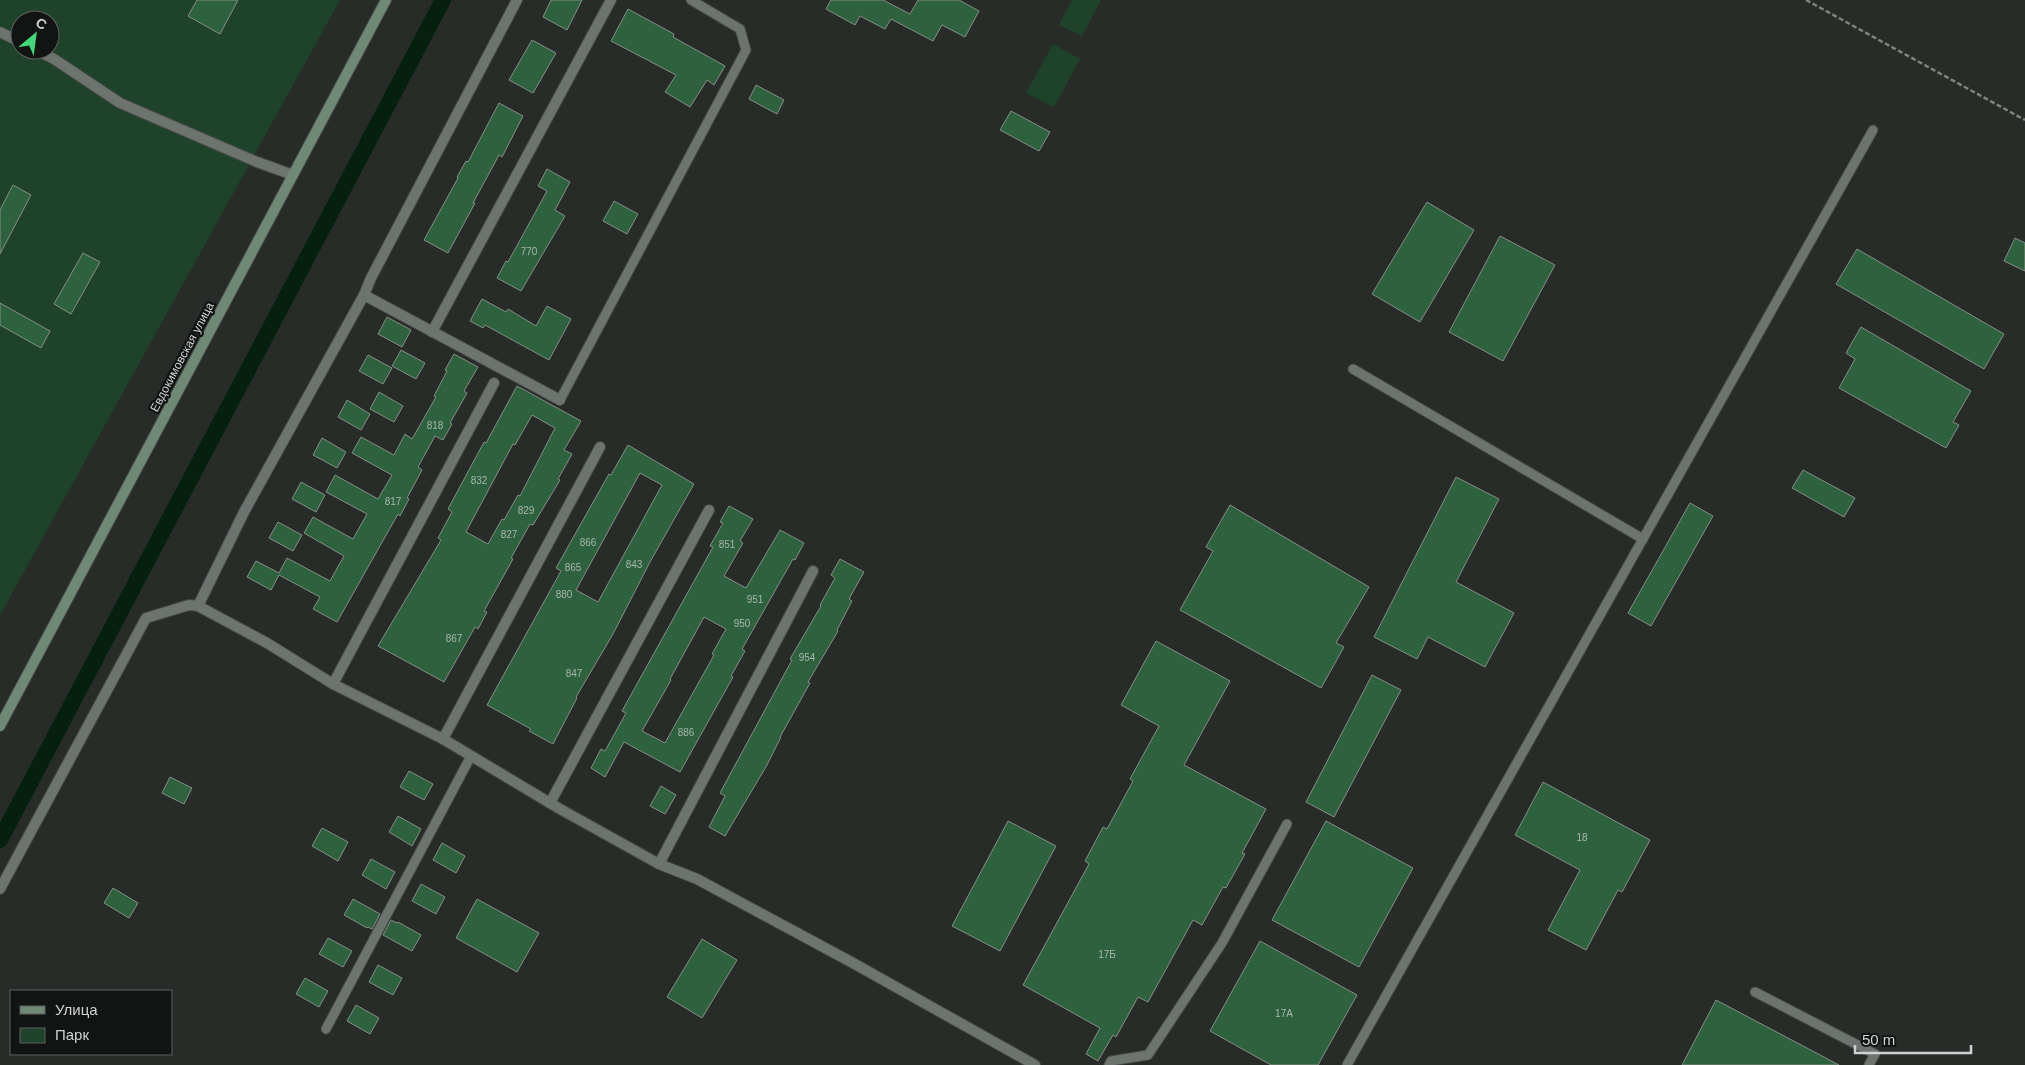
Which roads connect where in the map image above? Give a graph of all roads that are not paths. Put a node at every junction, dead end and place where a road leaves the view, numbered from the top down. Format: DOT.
graph roads {
  1 [pos="386,0"];
  2 [pos="516,0"];
  3 [pos="611,0"];
  4 [pos="691,0"];
  5 [pos="56,60"];
  6 [pos="1873,130"];
  7 [pos="293,174"];
  8 [pos="364,295"];
  9 [pos="432,332"];
  10 [pos="1353,369"];
  11 [pos="494,384"];
  12 [pos="560,400"];
  13 [pos="600,446"];
  14 [pos="709,510"];
  15 [pos="1643,539"];
  16 [pos="813,571"];
  17 [pos="198,606"];
  18 [pos="333,684"];
  19 [pos="0,726"];
  20 [pos="443,739"];
  21 [pos="471,756"];
  22 [pos="550,803"];
  23 [pos="1287,824"];
  24 [pos="659,864"];
  25 [pos="0,889"];
  26 [pos="1755,992"];
  27 [pos="326,1029"];
  28 [pos="1035,1065"];
  29 [pos="1109,1065"];
  30 [pos="1347,1065"];
  31 [pos="1869,1065"];
  1 -- 7 [label="main road, Евдокимовская улица"];
  2 -- 8 [label="street"];
  3 -- 9 [label="street"];
  4 -- 12 [label="lane"];
  5 -- 7 [label="street"];
  6 -- 15 [label="lane"];
  7 -- 19 [label="main road, Евдокимовская улица"];
  8 -- 9 [label="street"];
  8 -- 17 [label="street"];
  9 -- 12 [label="street"];
  10 -- 15 [label="lane"];
  11 -- 18 [label="street"];
  13 -- 20 [label="street"];
  14 -- 22 [label="street"];
  15 -- 30 [label="lane"];
  16 -- 24 [label="street"];
  17 -- 18 [label="street"];
  17 -- 25 [label="street"];
  18 -- 20 [label="street"];
  20 -- 21 [label="street"];
  21 -- 22 [label="street"];
  21 -- 27 [label="lane"];
  22 -- 24 [label="street"];
  23 -- 29 [label="lane"];
  24 -- 28 [label="street"];
  26 -- 31 [label="lane"];
}
